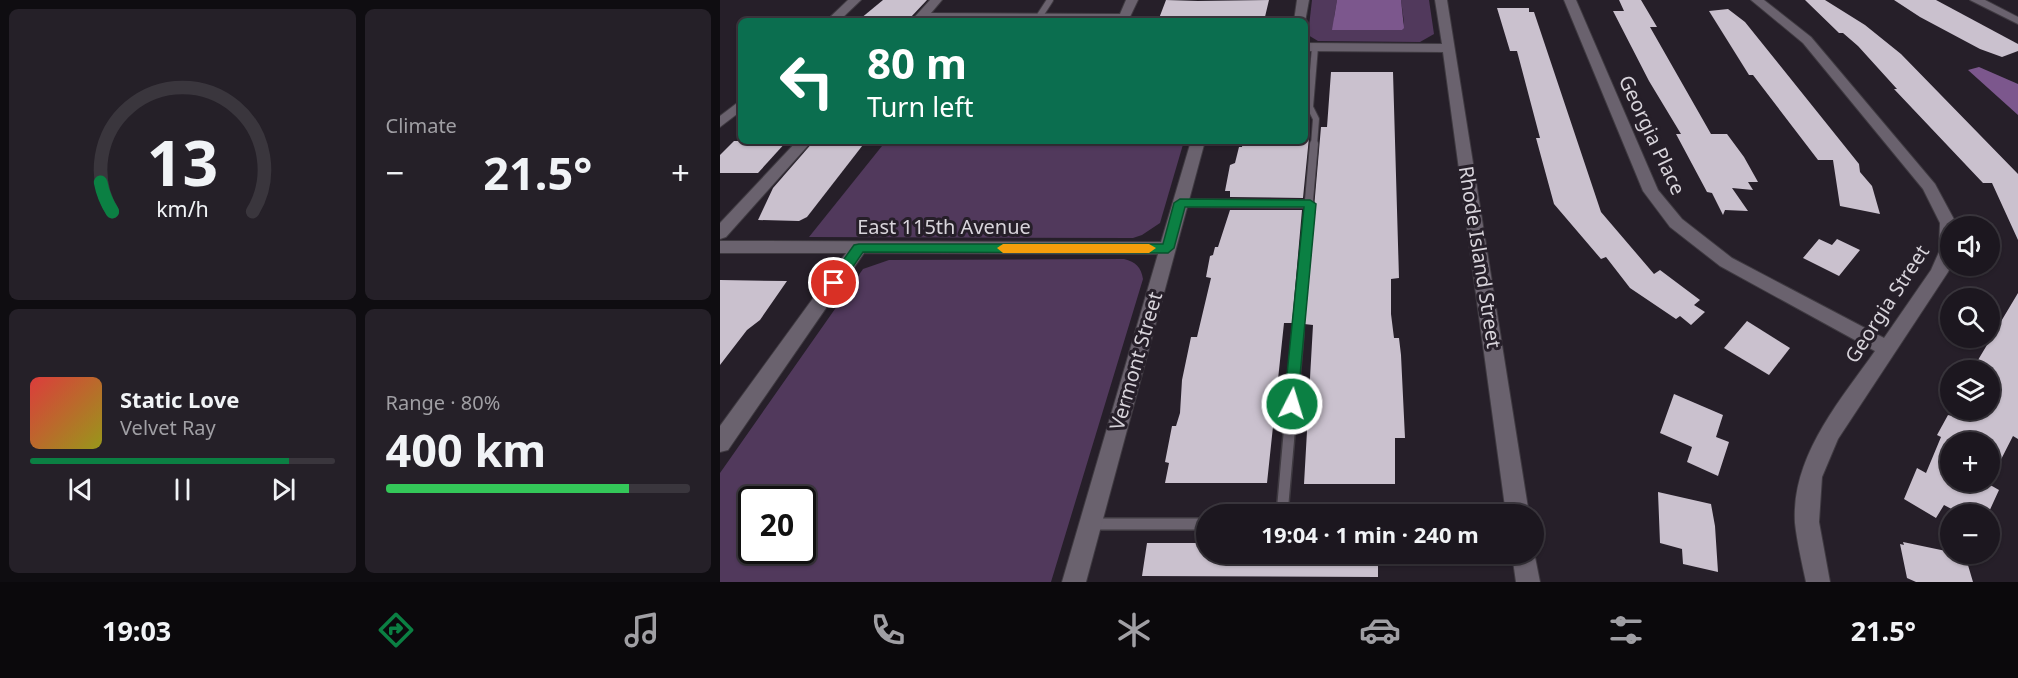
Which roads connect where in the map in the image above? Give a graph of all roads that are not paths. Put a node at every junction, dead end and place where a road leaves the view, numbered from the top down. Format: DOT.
graph roads {
  1 [pos="855,0"];
  2 [pos="936,0"];
  3 [pos="1050,0"];
  4 [pos="1132,0"];
  5 [pos="1303,0"];
  6 [pos="1441,0"];
  7 [pos="1570,0"];
  8 [pos="1757,0"];
  9 [pos="1976,0"];
  10 [pos="1039,17"];
  11 [pos="835,18"];
  12 [pos="920,18"];
  13 [pos="979,18"];
  14 [pos="1081,18"];
  15 [pos="1123,18"];
  16 [pos="1300,18"];
  17 [pos="2018,21"];
  18 [pos="1310,47"];
  19 [pos="1448,48"];
  20 [pos="738,107"];
  21 [pos="720,123"];
  22 [pos="802,144"];
  23 [pos="1197,144"];
  24 [pos="1180,203"];
  25 [pos="1310,204"];
  26 [pos="720,233"];
  27 [pos="720,248"];
  28 [pos="859,248"];
  29 [pos="1168,248"];
  30 [pos="1886,348"];
  31 [pos="720,443"];
  32 [pos="1283,504"];
  33 [pos="1516,504"];
  34 [pos="1089,524"];
  35 [pos="1196,524"];
  36 [pos="1525,564"];
  37 [pos="1074,582"];
  38 [pos="1528,582"];
  39 [pos="1818,582"];
  1 -- 11 [label="street"];
  2 -- 12 [label="street"];
  3 -- 10 [label="lane"];
  4 -- 15 [label="street"];
  5 -- 16 [label="street"];
  6 -- 19 [label="street, Rhode Island Street"];
  7 -- 30 [label="street, Georgia Place"];
  8 -- 30 [label="street, Georgia Street"];
  9 -- 17 [label="street"];
  10 -- 13 [label="street"];
  10 -- 14 [label="street"];
  18 -- 19 [label="street"];
  18 -- 25 [label="lane"];
  19 -- 33 [label="street, Rhode Island Street"];
  20 -- 21 [label="street"];
  22 -- 26 [label="street"];
  23 -- 24 [label="street, Vermont Street"];
  24 -- 25 [label="lane"];
  24 -- 29 [label="street, Vermont Street"];
  25 -- 32 [label="lane"];
  27 -- 28 [label="street, East 115th Avenue"];
  28 -- 29 [label="street, East 115th Avenue"];
  28 -- 31 [label="street"];
  29 -- 34 [label="street, Vermont Street"];
  30 -- 39 [label="street, Georgia Street"];
  34 -- 35 [label="lane"];
  34 -- 37 [label="street, Vermont Street"];
  36 -- 38 [label="street"];
}
